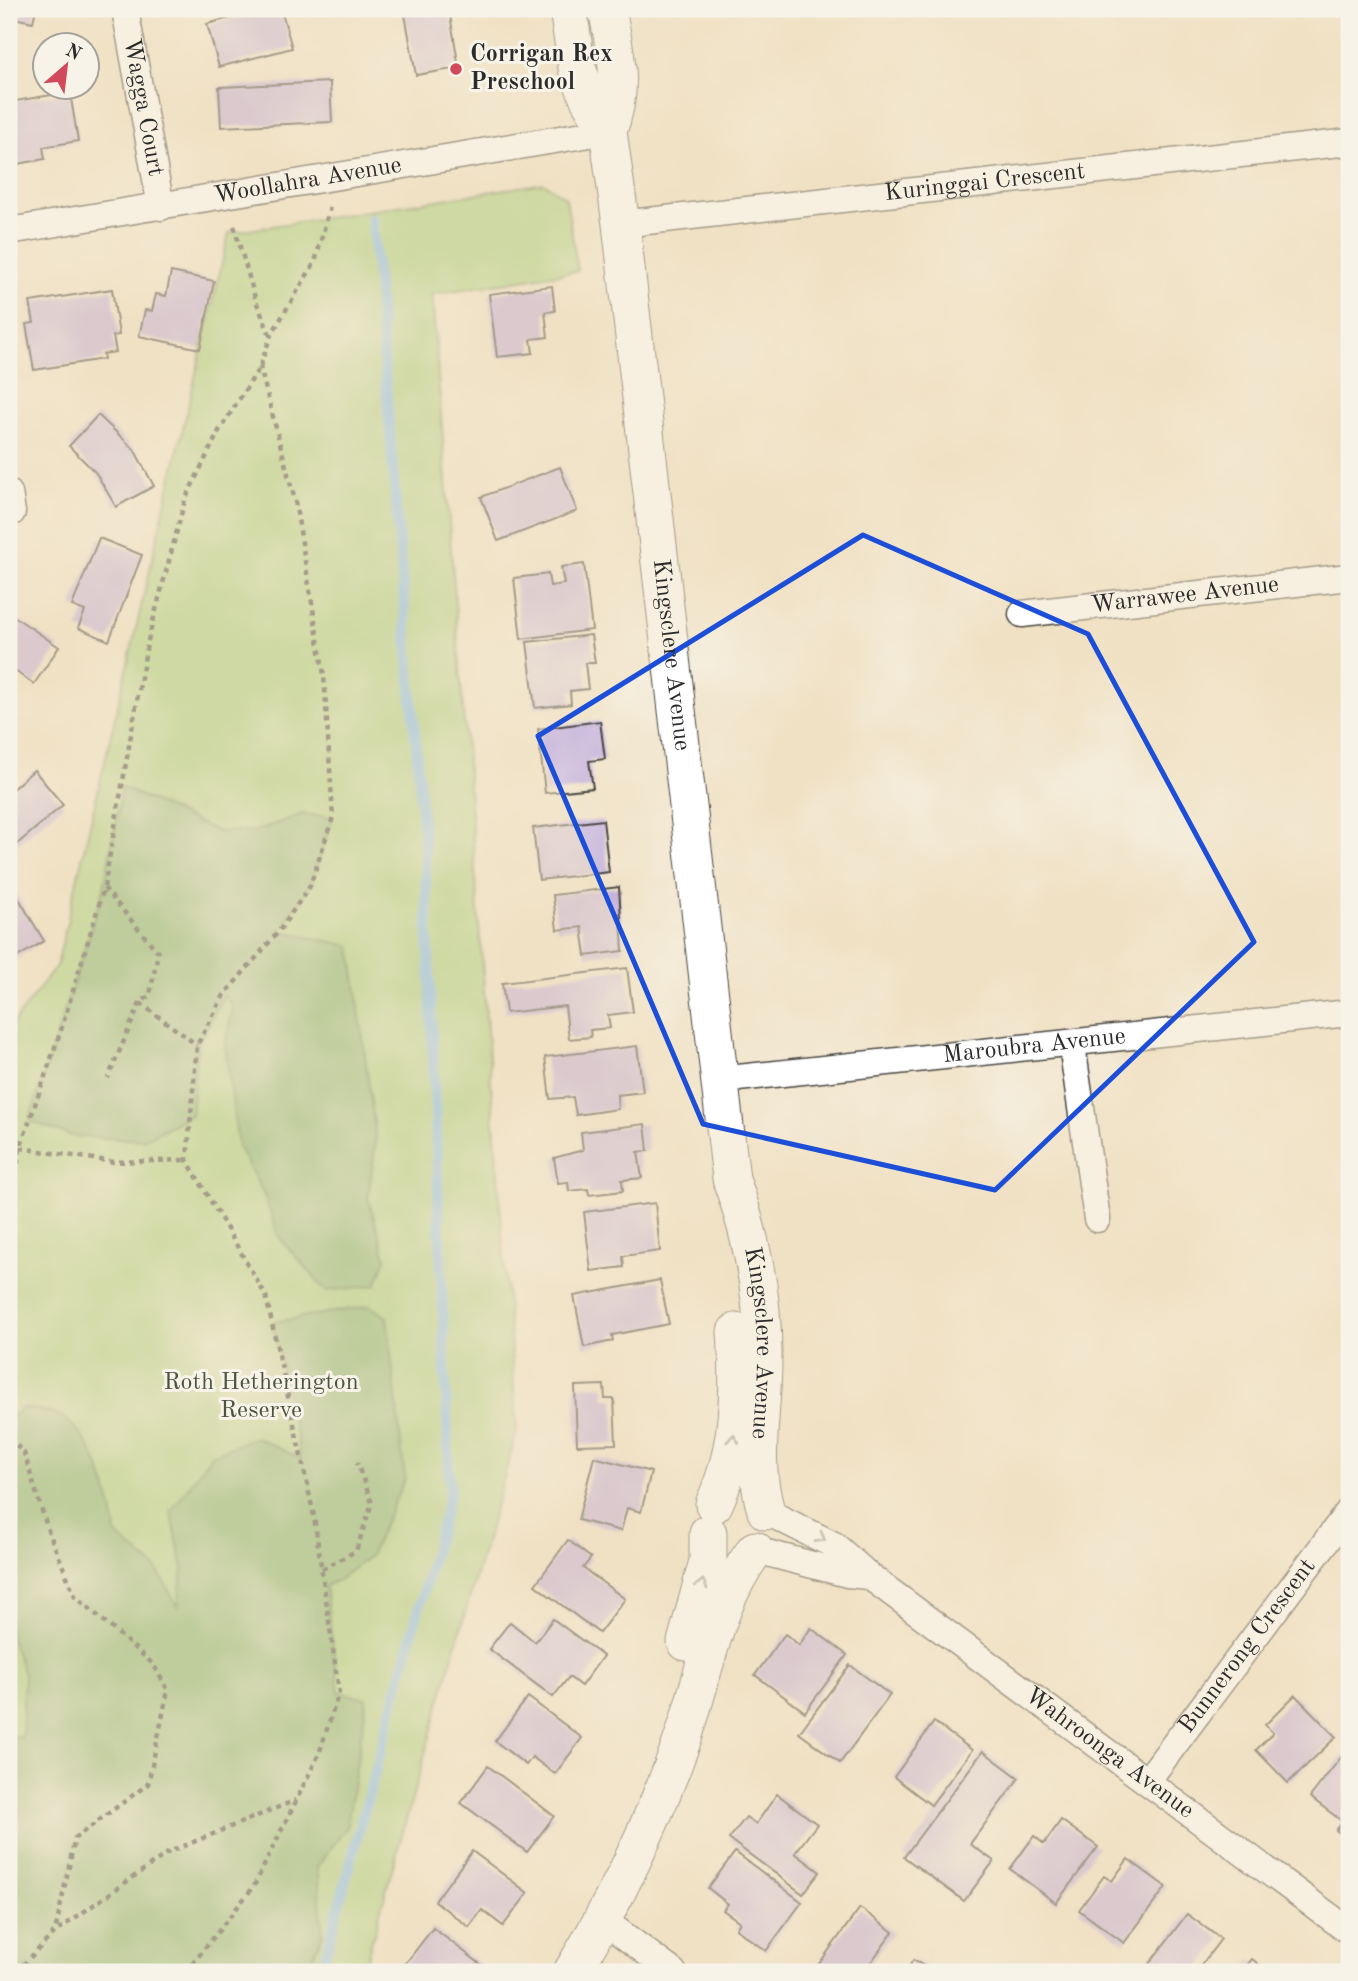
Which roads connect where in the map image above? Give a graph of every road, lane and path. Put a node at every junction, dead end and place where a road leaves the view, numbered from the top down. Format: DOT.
graph roads {
  1 [pos="125,9"];
  2 [pos="568,9"];
  3 [pos="607,9"];
  4 [pos="608,131"];
  5 [pos="1349,142"];
  6 [pos="339,176"];
  7 [pos="161,206"];
  8 [pos="621,224"];
  9 [pos="234,226"];
  10 [pos="9,231"];
  11 [pos="271,335"];
  12 [pos="260,367"];
  13 [pos="1349,577"];
  14 [pos="1022,614"];
  15 [pos="104,888"];
  16 [pos="140,1003"];
  17 [pos="1349,1013"];
  18 [pos="197,1045"];
  19 [pos="1072,1045"];
  20 [pos="108,1078"];
  21 [pos="719,1080"];
  22 [pos="20,1148"];
  23 [pos="187,1160"];
  24 [pos="731,1179"];
  25 [pos="1097,1219"];
  26 [pos="9,1223"];
  27 [pos="9,1438"];
  28 [pos="357,1463"];
  29 [pos="767,1511"];
  30 [pos="1349,1511"];
  31 [pos="711,1518"];
  32 [pos="756,1550"];
  33 [pos="322,1569"];
  34 [pos="869,1576"];
  35 [pos="1147,1781"];
  36 [pos="297,1799"];
  37 [pos="639,1840"];
  38 [pos="603,1920"];
  39 [pos="1349,1931"];
  40 [pos="55,1932"];
  41 [pos="16,1972"];
  42 [pos="186,1972"];
  43 [pos="572,1972"];
  44 [pos="673,1972"];
  1 -- 7 [label="street, Wagga Court"];
  2 -- 4 [label="main road, Kingsclere Avenue"];
  3 -- 4 [label="main road, Kingsclere Avenue"];
  4 -- 6 [label="street, Woollahra Avenue"];
  4 -- 8 [label="main road, Kingsclere Avenue"];
  5 -- 8 [label="street, Kuringgai Crescent"];
  6 -- 7 [label="street, Woollahra Avenue"];
  6 -- 11 [label="path"];
  7 -- 10 [label="street, Woollahra Avenue"];
  8 -- 21 [label="main road, Kingsclere Avenue"];
  9 -- 11 [label="path"];
  11 -- 12 [label="path"];
  12 -- 15 [label="path"];
  12 -- 18 [label="path"];
  13 -- 14 [label="street, Warrawee Avenue"];
  15 -- 16 [label="path"];
  15 -- 22 [label="path"];
  16 -- 18 [label="path"];
  16 -- 20 [label="path"];
  17 -- 19 [label="street, Maroubra Avenue"];
  18 -- 23 [label="path"];
  19 -- 21 [label="street, Maroubra Avenue"];
  19 -- 25 [label="street"];
  21 -- 24 [label="main road, Kingsclere Avenue"];
  22 -- 23 [label="path"];
  22 -- 26 [label="path"];
  23 -- 33 [label="path"];
  24 -- 29 [label="main road, Kingsclere Avenue"];
  31 -- 24 [label="main road, Kingsclere Avenue, one-way"];
  27 -- 40 [label="path"];
  28 -- 33 [label="path"];
  29 -- 31 [label="main road"];
  29 -- 32 [label="main road"];
  29 -- 34 [label="street, Wahroonga Avenue, one-way"];
  30 -- 35 [label="street, Bunnerong Crescent"];
  31 -- 32 [label="main road"];
  37 -- 31 [label="main road, Kingsclere Avenue, one-way"];
  32 -- 34 [label="street, Wahroonga Avenue"];
  32 -- 37 [label="main road, Kingsclere Avenue"];
  33 -- 36 [label="path"];
  34 -- 35 [label="street, Wahroonga Avenue"];
  35 -- 39 [label="street, Wahroonga Avenue"];
  36 -- 40 [label="path"];
  36 -- 42 [label="path"];
  37 -- 38 [label="main road, Kingsclere Avenue"];
  38 -- 43 [label="main road, Kingsclere Avenue"];
  38 -- 44 [label="street"];
  40 -- 41 [label="path"];
}
